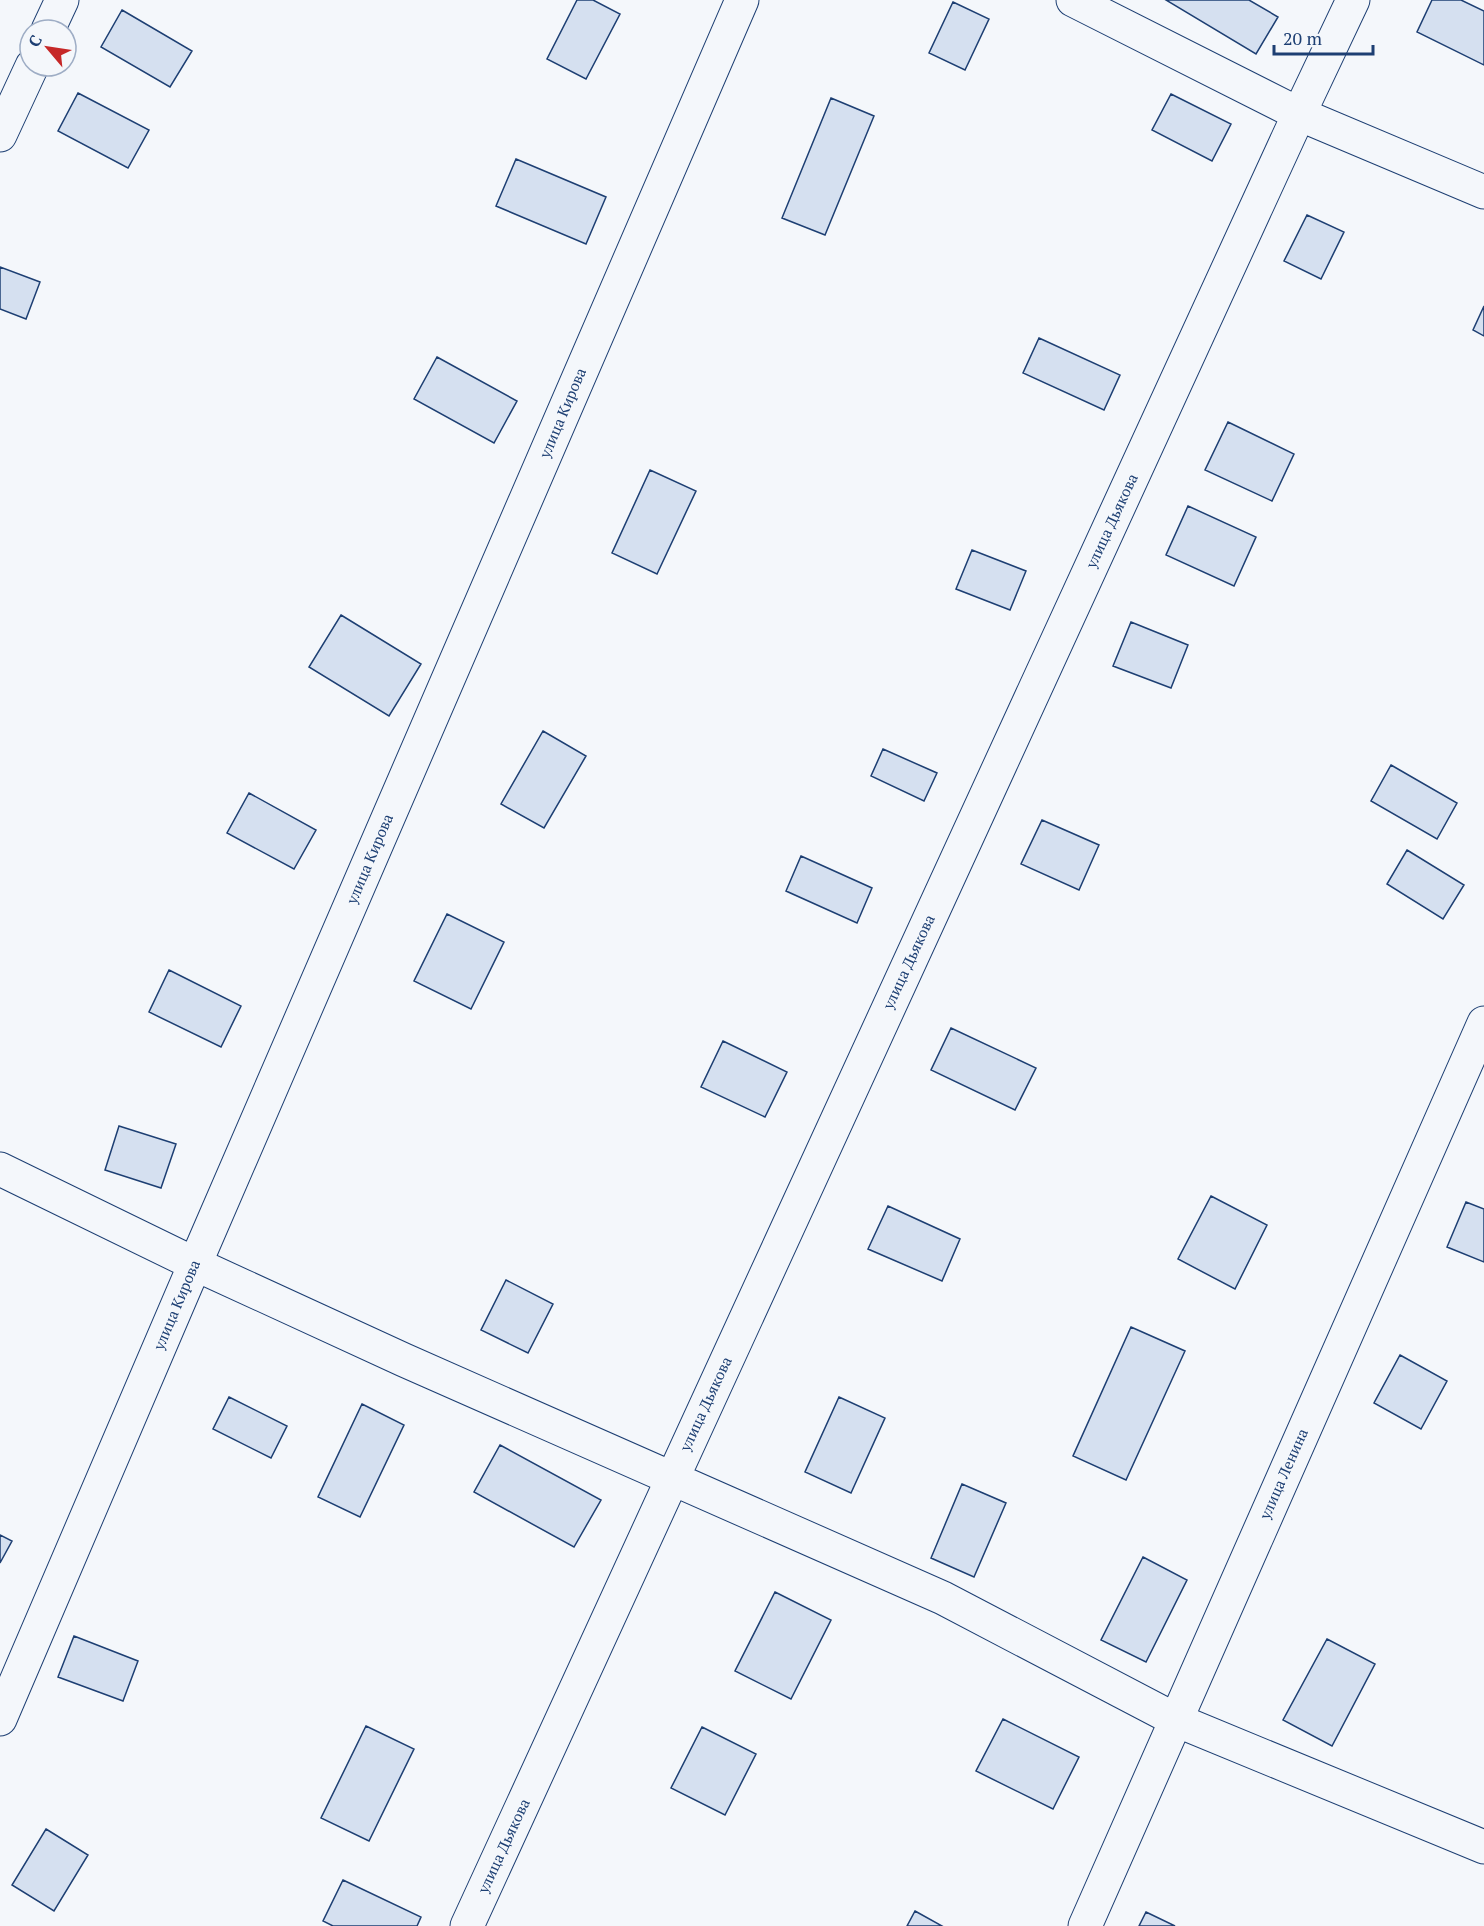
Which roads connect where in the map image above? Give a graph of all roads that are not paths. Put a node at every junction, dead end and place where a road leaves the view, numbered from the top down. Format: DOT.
graph roads {
  1 [pos="62,0"];
  2 [pos="742,0"];
  3 [pos="1073,0"];
  4 [pos="1353,0"];
  5 [pos="54,18"];
  6 [pos="26,78"];
  7 [pos="1299,114"];
  8 [pos="0,135"];
  9 [pos="1484,192"];
  10 [pos="1484,1023"];
  11 [pos="0,1168"];
  12 [pos="195,1264"];
  13 [pos="672,1479"];
  14 [pos="0,1719"];
  15 [pos="1176,1720"];
  16 [pos="1484,1847"];
  17 [pos="467,1926"];
  18 [pos="1085,1926"];
  1 -- 5 [label="street"];
  2 -- 12 [label="street, улица Кирова"];
  3 -- 7 [label="street"];
  4 -- 7 [label="street, улица Дьякова"];
  6 -- 8 [label="street"];
  7 -- 9 [label="street"];
  7 -- 13 [label="street, улица Дьякова"];
  10 -- 15 [label="street, улица Ленина"];
  11 -- 12 [label="street"];
  12 -- 13 [label="street"];
  12 -- 14 [label="street, улица Кирова"];
  13 -- 15 [label="street"];
  13 -- 17 [label="street, улица Дьякова"];
  15 -- 16 [label="street"];
  15 -- 18 [label="street, улица Ленина"];
}
